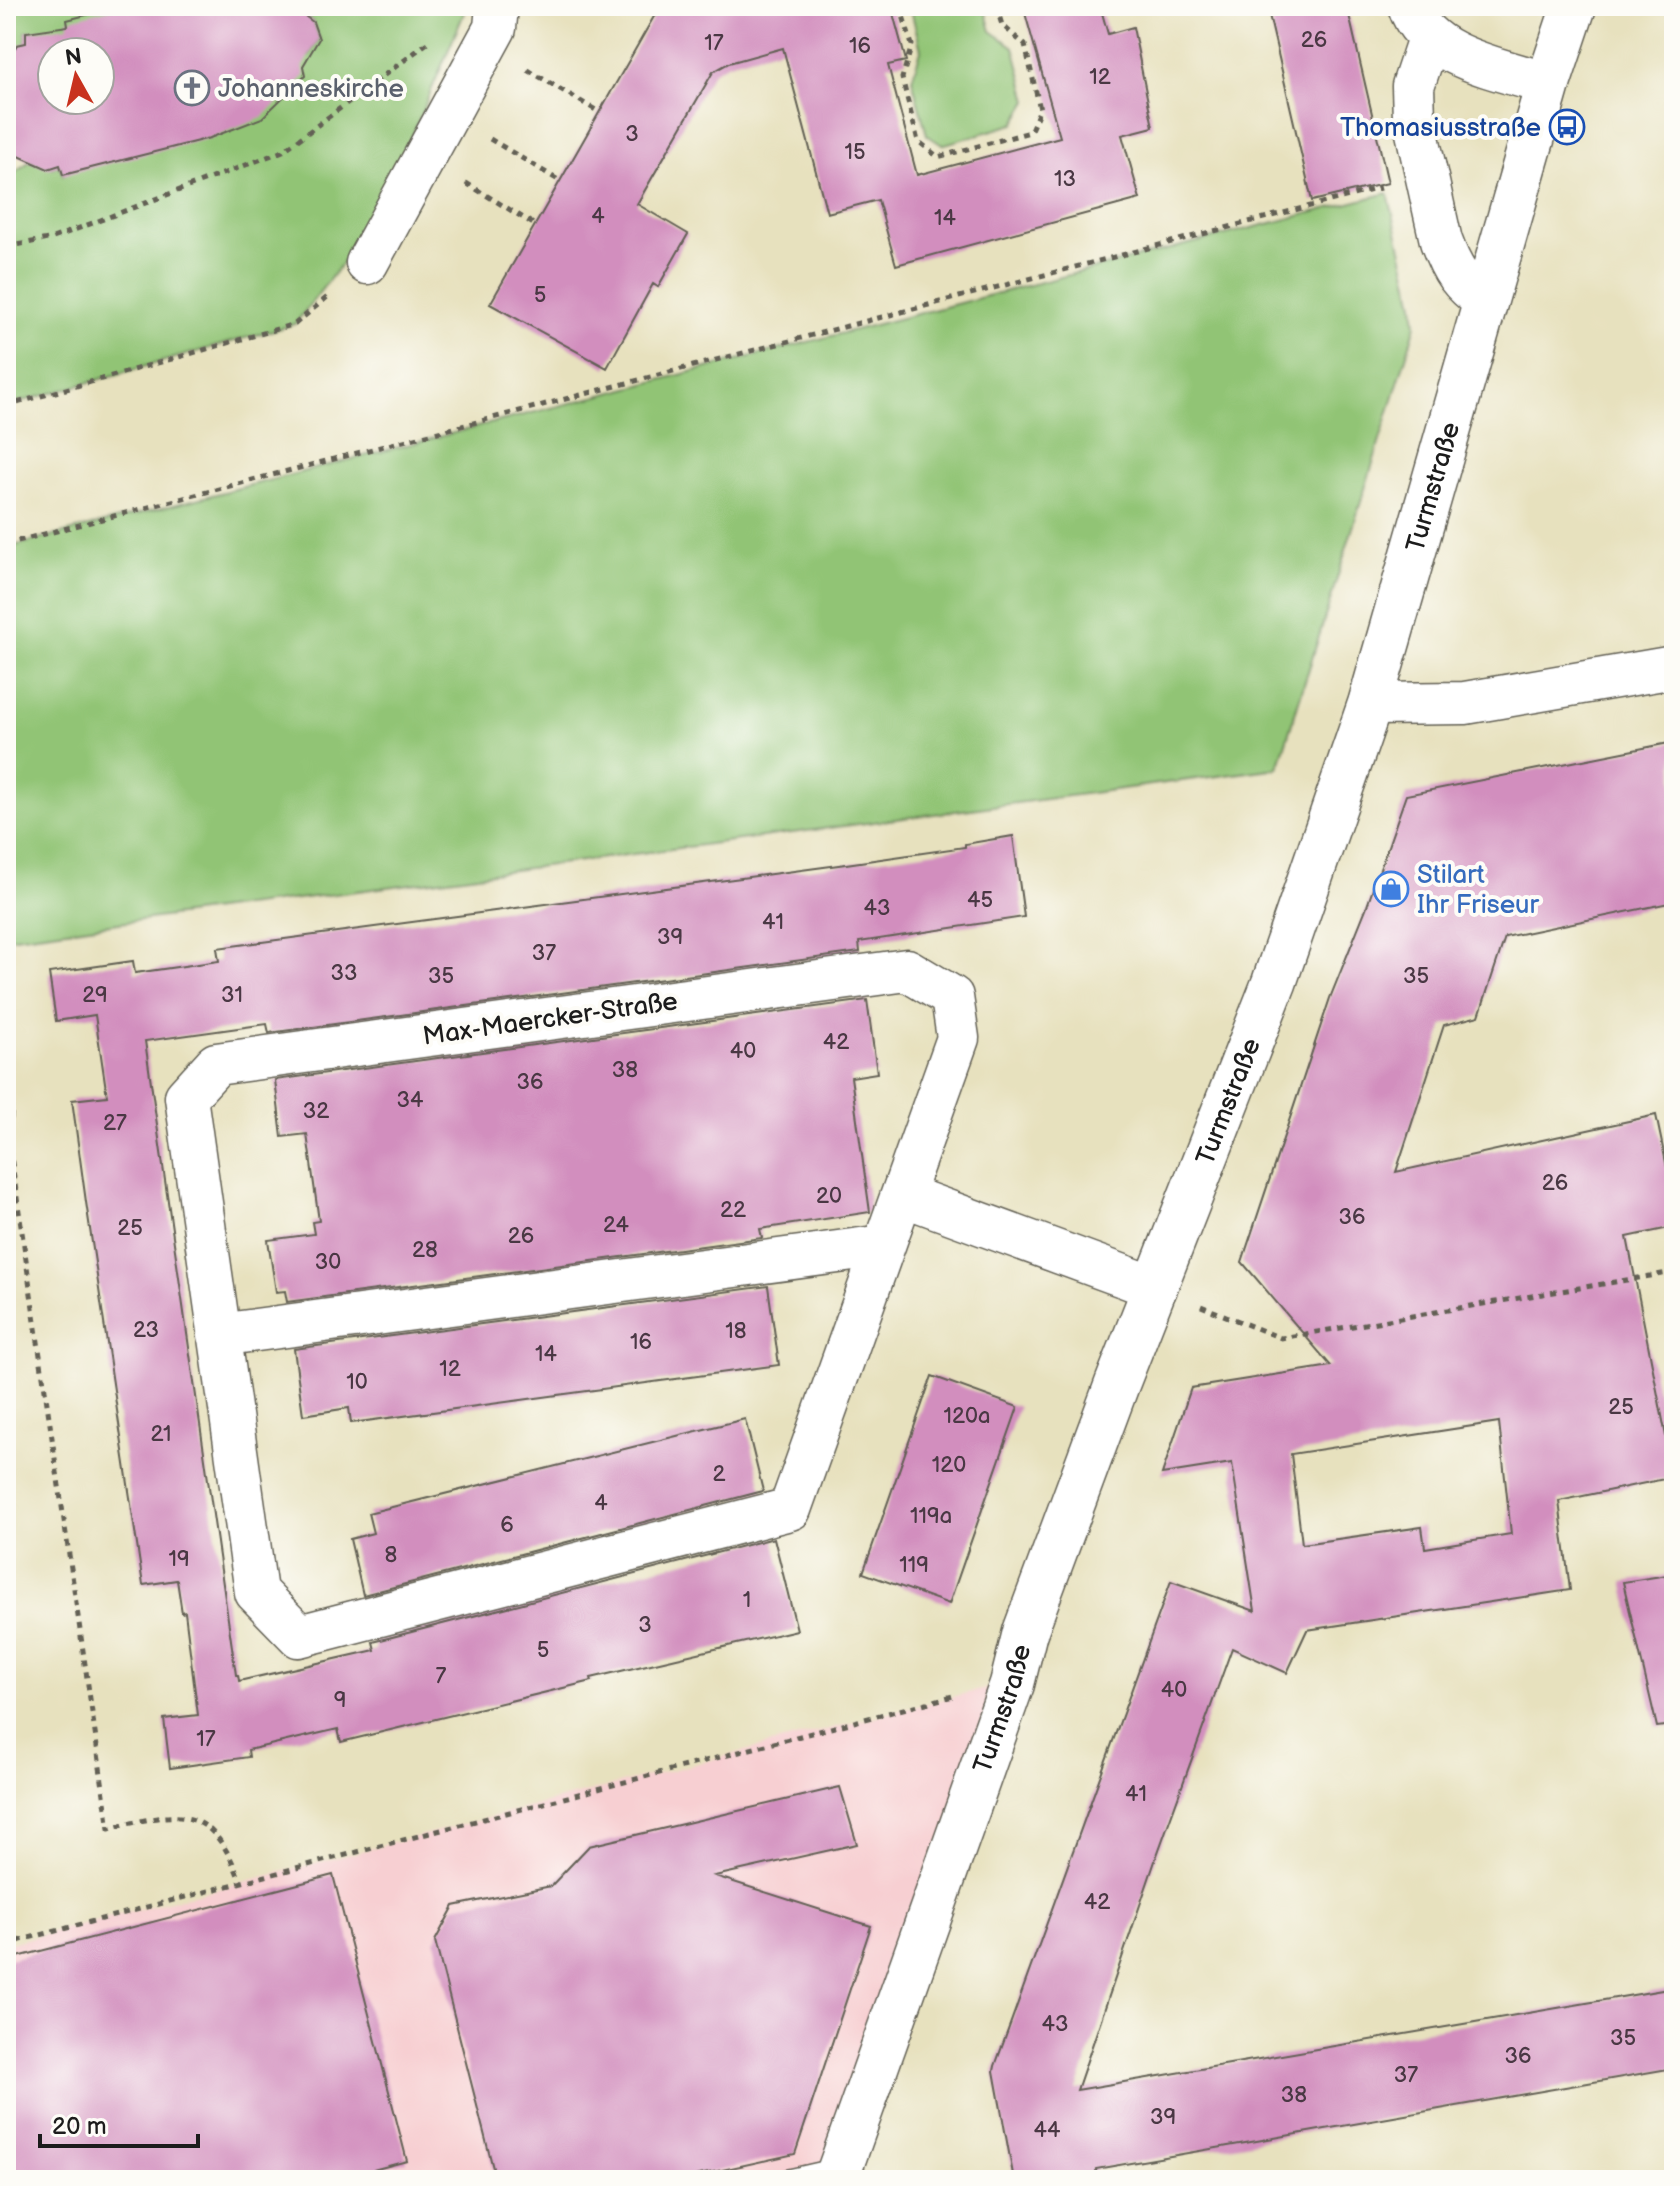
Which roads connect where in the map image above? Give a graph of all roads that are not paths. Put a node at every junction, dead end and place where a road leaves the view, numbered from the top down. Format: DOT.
graph roads {
  1 [pos="497,6"];
  2 [pos="1574,6"];
  3 [pos="1419,22"];
  4 [pos="1548,84"];
  5 [pos="367,263"];
  6 [pos="1486,302"];
  7 [pos="1674,667"];
  8 [pos="1370,704"];
  9 [pos="903,1195"];
  10 [pos="883,1246"];
  11 [pos="1156,1288"];
  12 [pos="219,1335"];
  13 [pos="838,2174"];
  14 [pos="787,2180"];
  1 -- 5 [label="street"];
  2 -- 4 [label="street, Turmstraße"];
  3 -- 4 [label="street"];
  3 -- 6 [label="street"];
  4 -- 6 [label="street, Turmstraße"];
  6 -- 8 [label="street, Turmstraße"];
  7 -- 8 [label="street"];
  8 -- 11 [label="street, Turmstraße"];
  9 -- 10 [label="street, Max-Maercker-Straße"];
  9 -- 11 [label="street"];
  9 -- 12 [label="street, Max-Maercker-Straße"];
  10 -- 12 [label="street"];
  10 -- 12 [label="street, Max-Maercker-Straße"];
  11 -- 13 [label="street, Turmstraße"];
  13 -- 14 [label="lane"];
}
